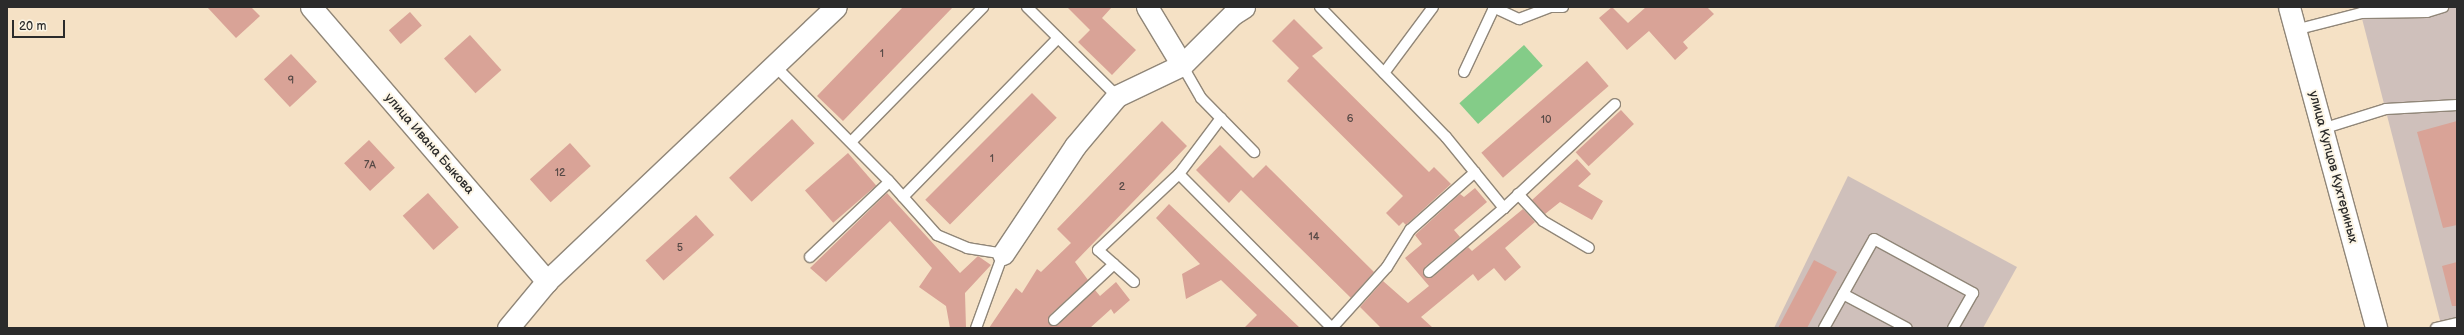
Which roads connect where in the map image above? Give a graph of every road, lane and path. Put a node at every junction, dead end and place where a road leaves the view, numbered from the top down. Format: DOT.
graph roads {
  1 [pos="310,7"];
  2 [pos="836,7"];
  3 [pos="983,7"];
  4 [pos="1027,7"];
  5 [pos="1147,7"];
  6 [pos="1244,7"];
  7 [pos="1320,7"];
  8 [pos="1433,7"];
  9 [pos="1494,7"];
  10 [pos="1563,7"];
  11 [pos="2289,7"];
  12 [pos="2443,7"];
  13 [pos="2295,30"];
  14 [pos="1058,38"];
  15 [pos="1182,65"];
  16 [pos="775,66"];
  17 [pos="1464,72"];
  18 [pos="1384,74"];
  19 [pos="1117,96"];
  20 [pos="1615,104"];
  21 [pos="2457,105"];
  22 [pos="1221,118"];
  23 [pos="2322,128"];
  24 [pos="851,142"];
  25 [pos="1254,152"];
  26 [pos="1476,172"];
  27 [pos="1179,174"];
  28 [pos="889,182"];
  29 [pos="1518,194"];
  30 [pos="903,197"];
  31 [pos="1504,208"];
  32 [pos="1589,248"];
  33 [pos="1003,254"];
  34 [pos="810,257"];
  35 [pos="1114,264"];
  36 [pos="1429,272"];
  37 [pos="547,281"];
  38 [pos="1134,282"];
  39 [pos="1843,294"];
  40 [pos="1054,320"];
  41 [pos="2457,323"];
  42 [pos="508,328"];
  43 [pos="976,328"];
  44 [pos="1332,328"];
  45 [pos="1824,328"];
  46 [pos="1907,328"];
  47 [pos="1953,328"];
  48 [pos="2376,328"];
  49 [pos="2436,328"];
  1 -- 37 [label="street, улица Ивана Быкова"];
  2 -- 16 [label="street"];
  3 -- 24 [label="lane"];
  4 -- 14 [label="lane"];
  5 -- 15 [label="street"];
  6 -- 15 [label="street"];
  7 -- 18 [label="lane"];
  8 -- 18 [label="lane"];
  9 -- 10 [label="lane"];
  9 -- 17 [label="lane"];
  11 -- 13 [label="street, улица Купцов Кухтериных"];
  12 -- 13 [label="lane"];
  13 -- 23 [label="street, улица Купцов Кухтериных"];
  14 -- 19 [label="lane"];
  14 -- 30 [label="lane"];
  15 -- 19 [label="street"];
  15 -- 22 [label="lane"];
  16 -- 24 [label="lane"];
  16 -- 37 [label="street"];
  18 -- 26 [label="lane"];
  19 -- 33 [label="street"];
  20 -- 29 [label="lane"];
  21 -- 23 [label="lane"];
  22 -- 25 [label="lane"];
  22 -- 27 [label="lane"];
  23 -- 48 [label="street, улица Купцов Кухтериных"];
  24 -- 28 [label="lane"];
  26 -- 31 [label="lane"];
  26 -- 44 [label="lane"];
  27 -- 35 [label="lane"];
  27 -- 44 [label="lane"];
  28 -- 30 [label="lane"];
  28 -- 34 [label="lane"];
  29 -- 31 [label="lane"];
  29 -- 32 [label="lane"];
  30 -- 33 [label="lane"];
  31 -- 36 [label="lane"];
  33 -- 43 [label="lane"];
  35 -- 38 [label="lane"];
  35 -- 40 [label="lane"];
  37 -- 42 [label="street"];
  39 -- 45 [label="lane"];
  39 -- 46 [label="lane"];
  39 -- 47 [label="lane"];
  41 -- 49 [label="lane"];
}
